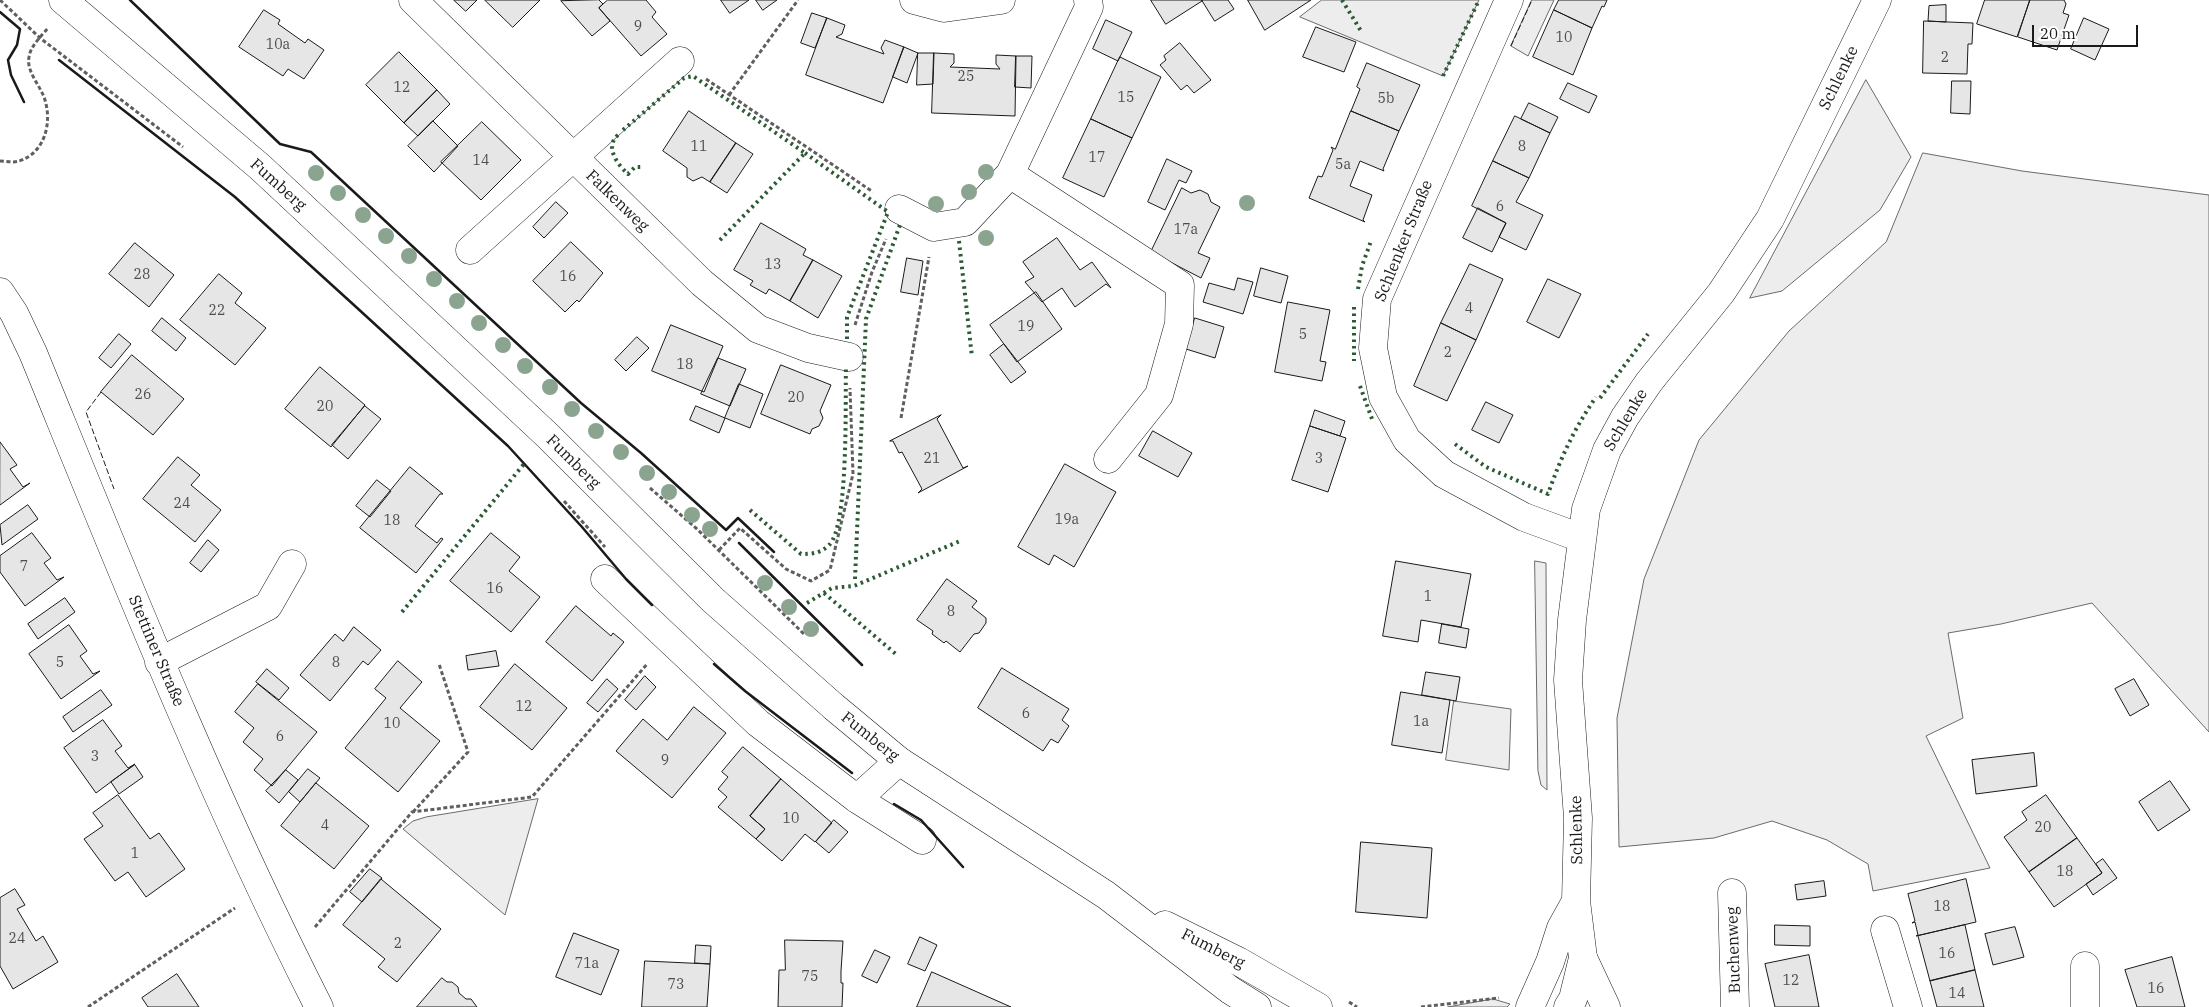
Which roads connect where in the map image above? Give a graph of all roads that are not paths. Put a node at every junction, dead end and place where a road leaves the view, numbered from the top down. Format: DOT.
graph roads {
  1 [pos="62,0"];
  2 [pos="413,0"];
  3 [pos="914,0"];
  4 [pos="1000,0"];
  5 [pos="1088,0"];
  6 [pos="1509,0"];
  7 [pos="1877,0"];
  8 [pos="680,61"];
  9 [pos="572,158"];
  10 [pos="1010,174"];
  11 [pos="899,209"];
  12 [pos="470,250"];
  13 [pos="0,292"];
  14 [pos="849,357"];
  15 [pos="1108,460"];
  16 [pos="1581,538"];
  17 [pos="292,564"];
  18 [pos="604,579"];
  19 [pos="159,662"];
  20 [pos="899,761"];
  21 [pos="857,799"];
  22 [pos="922,840"];
  23 [pos="1732,894"];
  24 [pos="1106,895"];
  25 [pos="1576,901"];
  26 [pos="1885,930"];
  27 [pos="1583,958"];
  28 [pos="2085,966"];
  29 [pos="1329,1002"];
  30 [pos="319,1007"];
  31 [pos="1257,1007"];
  32 [pos="1530,1007"];
  33 [pos="1568,1007"];
  34 [pos="1606,1007"];
  35 [pos="1735,1007"];
  36 [pos="1908,1007"];
  37 [pos="2085,1007"];
  1 -- 20 [label="street, Fumberg"];
  2 -- 9 [label="street, Falkenweg"];
  3 -- 4 [label="street"];
  5 -- 10 [label="street"];
  6 -- 16 [label="street, Schlenker Straße"];
  7 -- 16 [label="street, Schlenke"];
  8 -- 9 [label="street"];
  9 -- 12 [label="street"];
  9 -- 14 [label="street, Falkenweg"];
  10 -- 11 [label="street"];
  10 -- 15 [label="street"];
  13 -- 19 [label="street, Stettiner Straße"];
  16 -- 25 [label="street, Schlenke"];
  17 -- 19 [label="street"];
  18 -- 21 [label="street"];
  19 -- 30 [label="street, Stettiner Straße"];
  20 -- 21 [label="street"];
  20 -- 24 [label="street, Fumberg"];
  21 -- 22 [label="street"];
  23 -- 35 [label="street, Buchenweg"];
  24 -- 29 [label="street, Fumberg"];
  24 -- 31 [label="street, Fumberg"];
  25 -- 27 [label="street, Schlenke"];
  25 -- 32 [label="street, Schlenke"];
  26 -- 36 [label="street"];
  27 -- 33 [label="street, Schlenke"];
  27 -- 34 [label="street"];
  28 -- 37 [label="street"];
}
